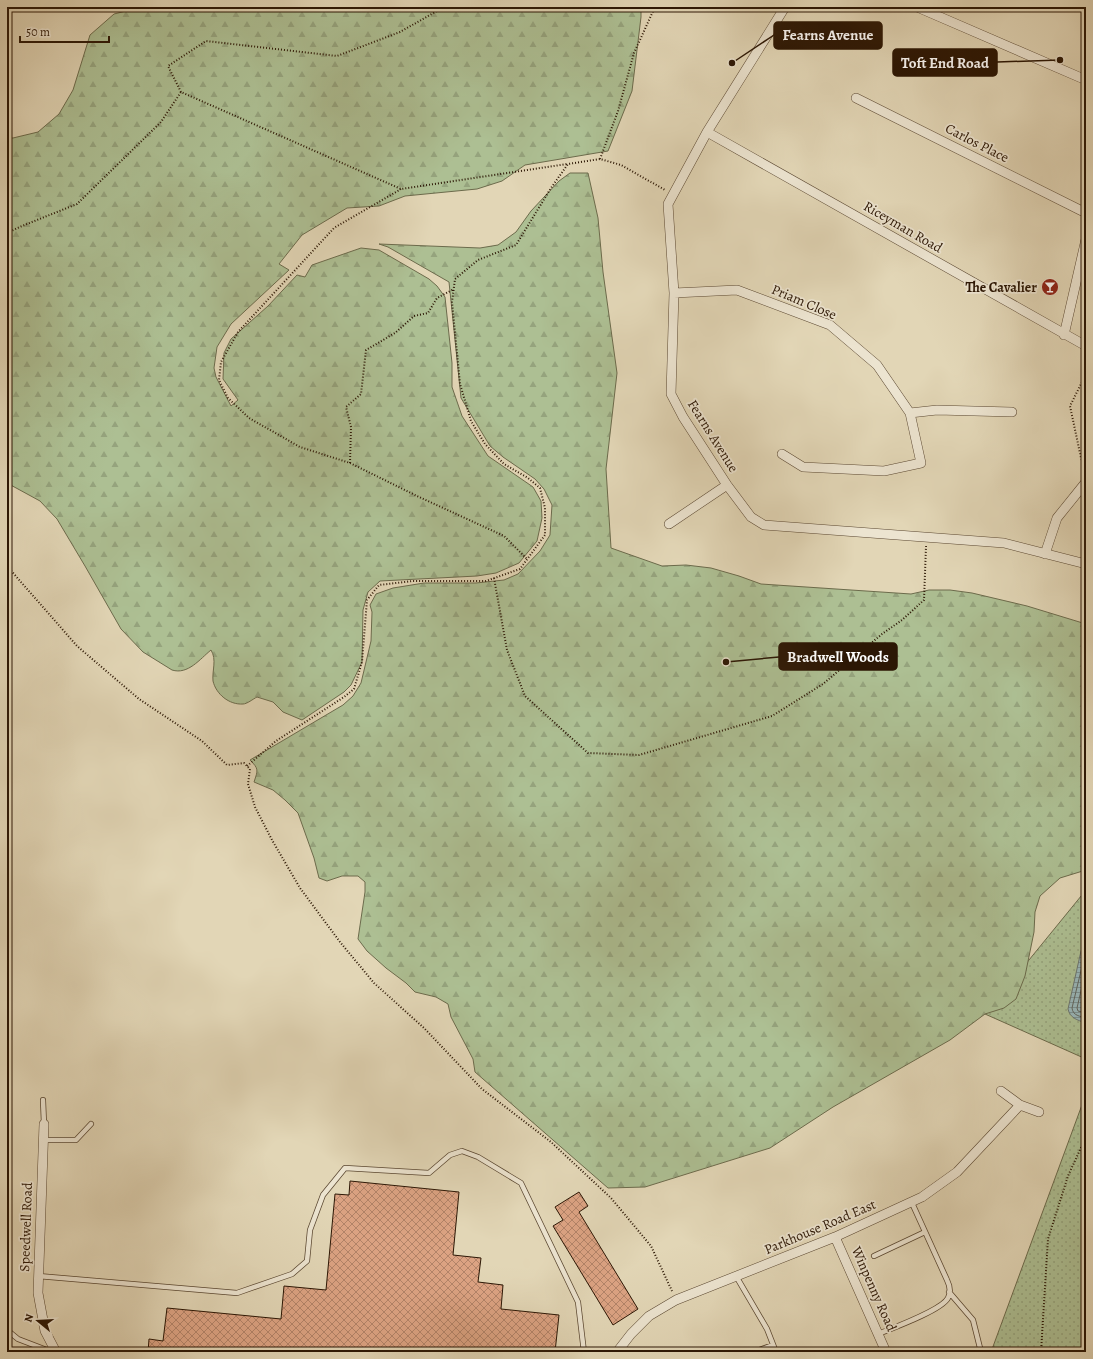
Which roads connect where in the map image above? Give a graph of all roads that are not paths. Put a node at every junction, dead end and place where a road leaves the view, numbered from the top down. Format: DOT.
graph roads {
  1 [pos="785,7"];
  2 [pos="916,7"];
  3 [pos="1086,80"];
  4 [pos="856,98"];
  5 [pos="707,132"];
  6 [pos="1086,214"];
  7 [pos="1086,239"];
  8 [pos="674,293"];
  9 [pos="1064,335"];
  10 [pos="1086,346"];
  11 [pos="1012,412"];
  12 [pos="910,413"];
  13 [pos="782,454"];
  14 [pos="1086,482"];
  15 [pos="727,485"];
  16 [pos="669,524"];
  17 [pos="1045,554"];
  18 [pos="1086,564"];
  19 [pos="1001,1091"];
  20 [pos="43,1100"];
  21 [pos="1020,1105"];
  22 [pos="1039,1112"];
  23 [pos="44,1124"];
  24 [pos="91,1124"];
  25 [pos="44,1140"];
  26 [pos="912,1203"];
  27 [pos="925,1232"];
  28 [pos="835,1237"];
  29 [pos="874,1256"];
  30 [pos="38,1276"];
  31 [pos="736,1276"];
  32 [pos="949,1292"];
  33 [pos="7,1330"];
  34 [pos="878,1334"];
  35 [pos="773,1344"];
  36 [pos="52,1352"];
  37 [pos="56,1352"];
  38 [pos="584,1352"];
  39 [pos="617,1352"];
  40 [pos="754,1352"];
  41 [pos="776,1352"];
  42 [pos="886,1352"];
  43 [pos="981,1352"];
  1 -- 5 [label="street, Fearns Avenue"];
  2 -- 3 [label="street"];
  4 -- 6 [label="street, Carlos Place"];
  5 -- 8 [label="street, Fearns Avenue"];
  5 -- 9 [label="street, Riceyman Road"];
  7 -- 9 [label="street"];
  8 -- 12 [label="street, Priam Close"];
  8 -- 15 [label="street, Fearns Avenue"];
  9 -- 10 [label="street, Riceyman Road"];
  11 -- 12 [label="street"];
  12 -- 13 [label="street, Priam Close"];
  14 -- 17 [label="street"];
  15 -- 16 [label="street"];
  15 -- 17 [label="street, Fearns Avenue"];
  17 -- 18 [label="street, Fearns Avenue"];
  19 -- 21 [label="street"];
  20 -- 23 [label="lane"];
  21 -- 22 [label="street"];
  21 -- 26 [label="street, Parkhouse Road East"];
  23 -- 25 [label="street, Speedwell Road"];
  24 -- 25 [label="lane"];
  25 -- 30 [label="street, Speedwell Road"];
  26 -- 27 [label="lane"];
  26 -- 28 [label="street, Parkhouse Road East"];
  27 -- 29 [label="lane"];
  27 -- 32 [label="lane"];
  28 -- 31 [label="street, Parkhouse Road East"];
  28 -- 34 [label="street, Winpenny Road"];
  30 -- 37 [label="street, Speedwell Road"];
  30 -- 38 [label="lane"];
  31 -- 35 [label="lane"];
  31 -- 39 [label="street, Parkhouse Road East"];
  32 -- 34 [label="lane"];
  32 -- 43 [label="lane"];
  33 -- 36 [label="lane"];
  34 -- 42 [label="street, Winpenny Road"];
  35 -- 40 [label="lane"];
  35 -- 41 [label="lane"];
}
